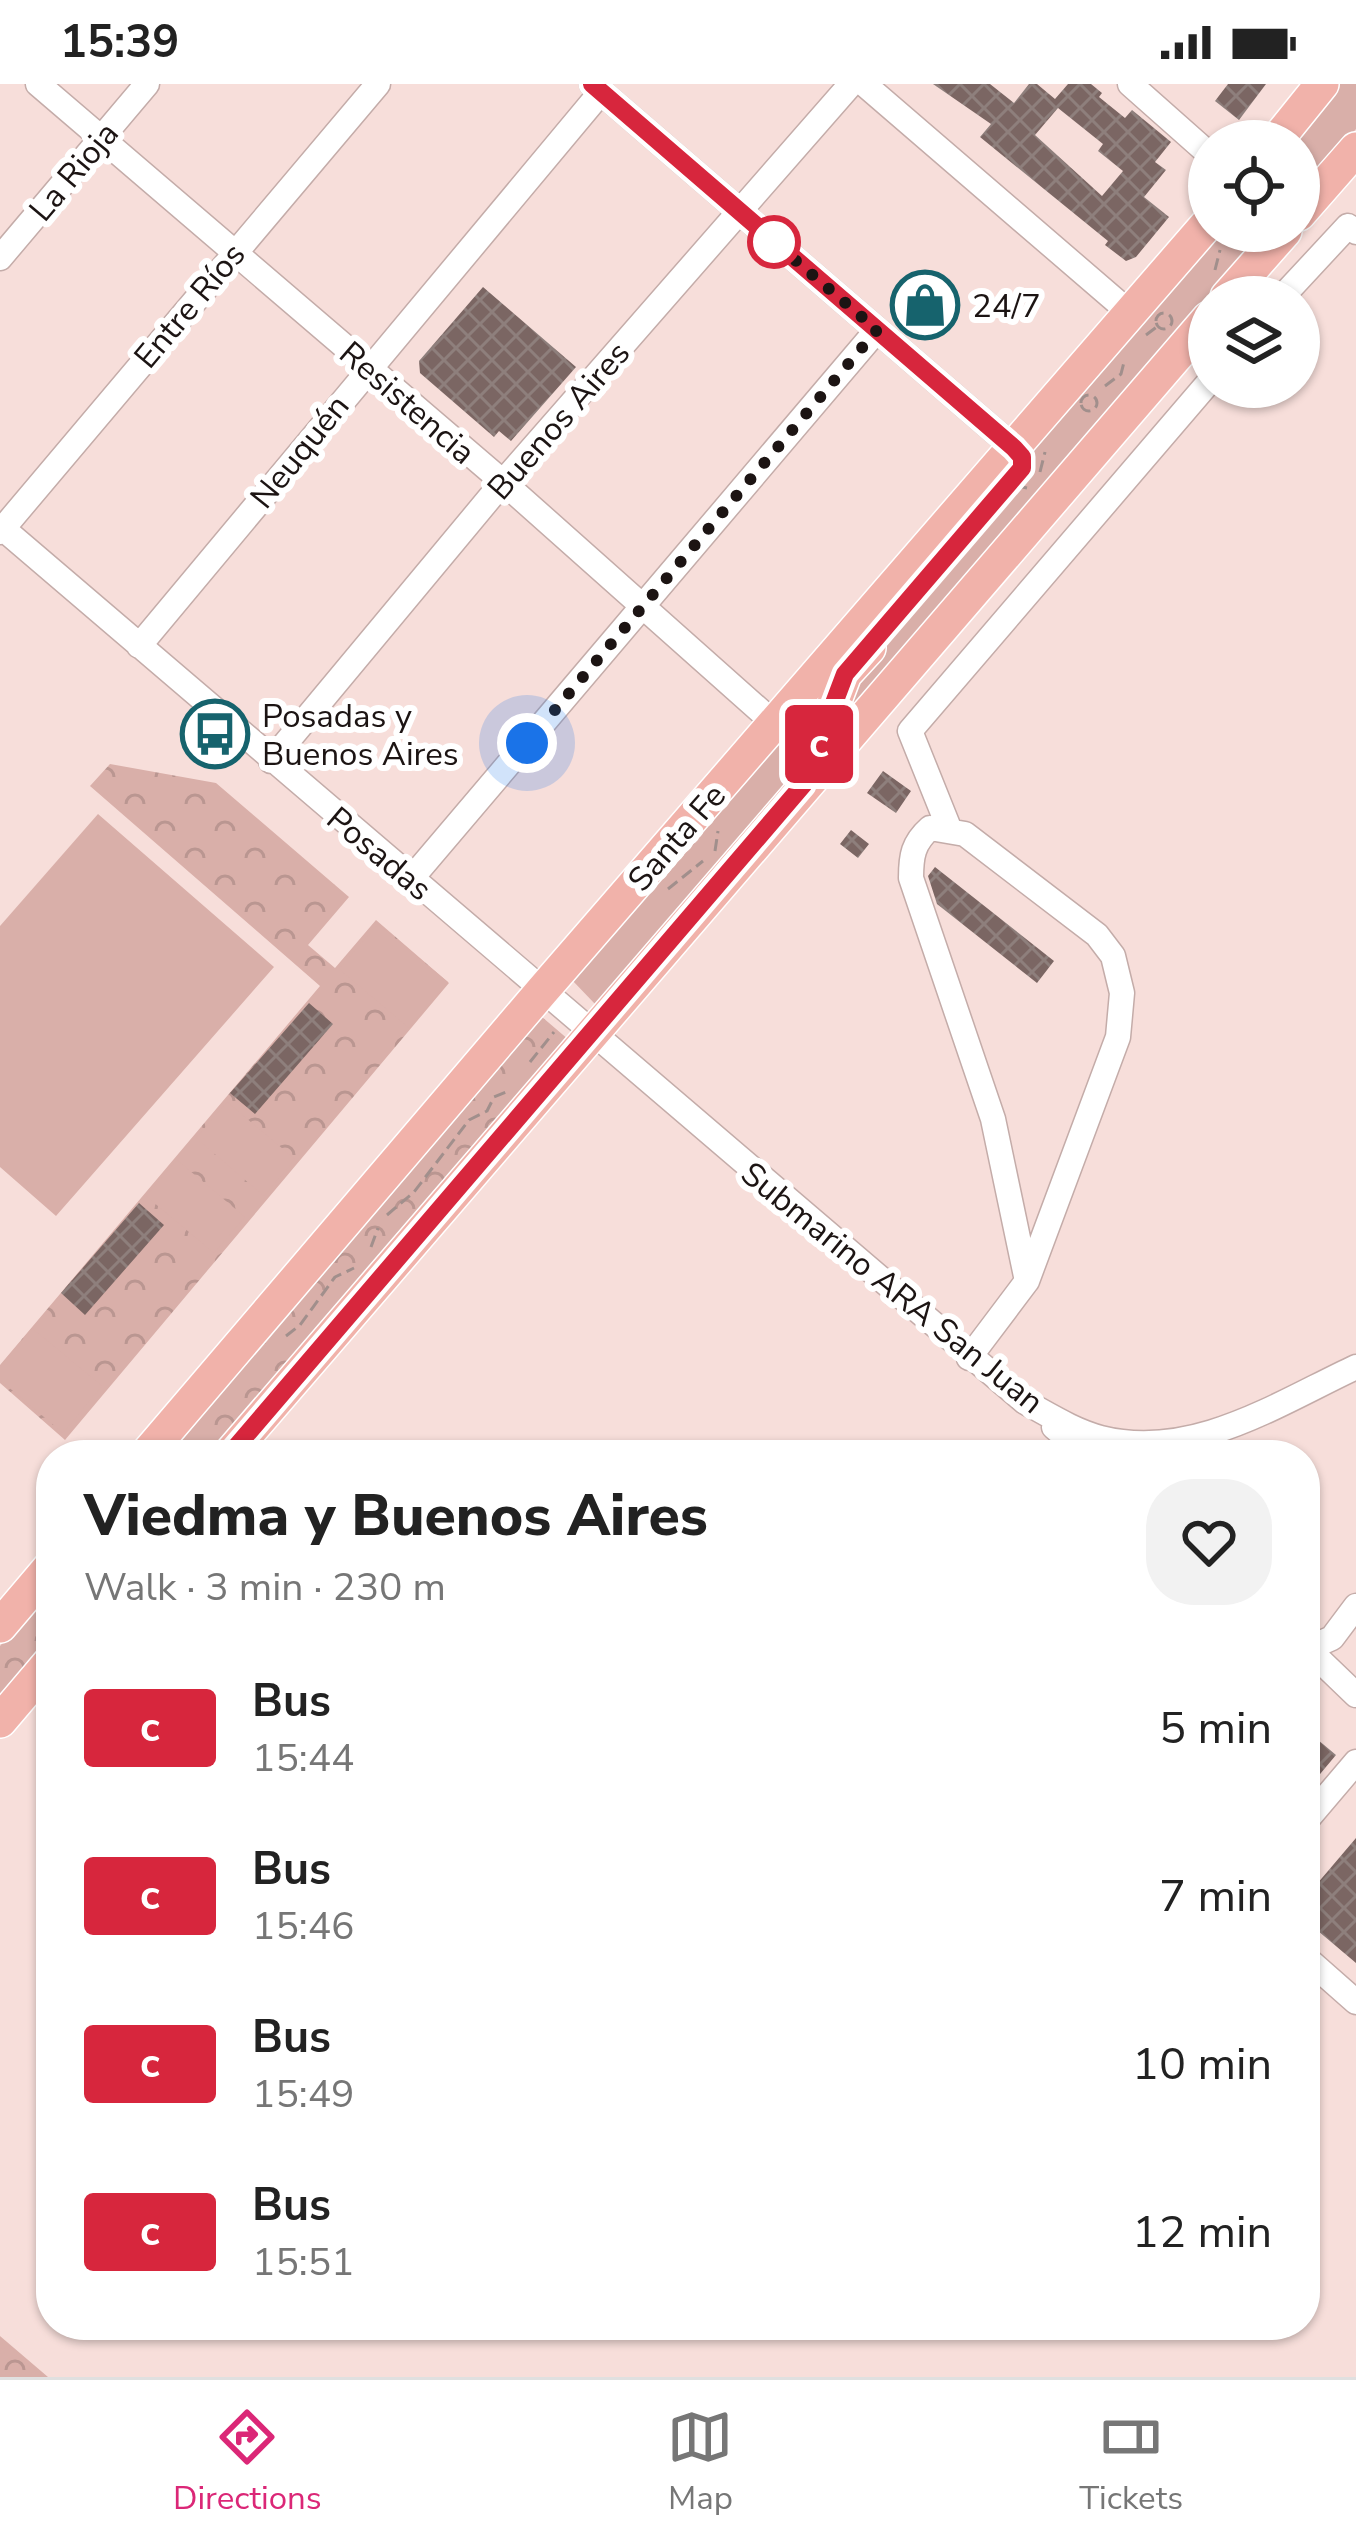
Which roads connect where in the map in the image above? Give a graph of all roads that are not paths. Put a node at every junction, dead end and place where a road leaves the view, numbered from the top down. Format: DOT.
graph roads {
  1 [pos="38,84"];
  2 [pos="147,84"];
  3 [pos="379,84"];
  4 [pos="851,84"];
  5 [pos="864,84"];
  6 [pos="1130,84"];
  7 [pos="1322,84"];
  8 [pos="596,88"];
  9 [pos="1293,120"];
  10 [pos="1188,135"];
  11 [pos="100,139"];
  12 [pos="1356,149"];
  13 [pos="1320,190"];
  14 [pos="739,212"];
  15 [pos="1356,232"];
  16 [pos="235,250"];
  17 [pos="1194,252"];
  18 [pos="1259,252"];
  19 [pos="0,258"];
  20 [pos="1230,276"];
  21 [pos="1302,276"];
  22 [pos="1130,313"];
  23 [pos="877,330"];
  24 [pos="1188,342"];
  25 [pos="367,368"];
  26 [pos="1188,407"];
  27 [pos="1030,447"];
  28 [pos="502,482"];
  29 [pos="1,529"];
  30 [pos="643,607"];
  31 [pos="139,646"];
  32 [pos="775,724"];
  33 [pos="271,761"];
  34 [pos="803,785"];
  35 [pos="949,828"];
  36 [pos="411,879"];
  37 [pos="567,1013"];
  38 [pos="1028,1282"];
  39 [pos="969,1358"];
  40 [pos="1356,1367"];
  41 [pos="1025,1402"];
  42 [pos="160,1440"];
  43 [pos="240,1440"];
  44 [pos="1069,1440"];
  45 [pos="1116,1440"];
  46 [pos="1180,1440"];
  47 [pos="36,1584"];
  48 [pos="1356,1606"];
  49 [pos="0,1626"];
  50 [pos="1320,1643"];
  51 [pos="1320,1661"];
  52 [pos="36,1679"];
  53 [pos="1356,1695"];
  54 [pos="0,1721"];
  55 [pos="1356,1762"];
  56 [pos="1320,1804"];
  57 [pos="1320,1971"];
  58 [pos="1356,2002"];
  1 -- 11 [label="street, Resistencia"];
  2 -- 11 [label="street, La Rioja"];
  3 -- 16 [label="street, Entre Ríos"];
  4 -- 14 [label="street, Buenos Aires"];
  5 -- 22 [label="street"];
  6 -- 10 [label="street"];
  7 -- 9 [label="main road"];
  8 -- 14 [label="street"];
  8 -- 25 [label="street, Neuquén"];
  11 -- 16 [label="street, Resistencia"];
  11 -- 19 [label="street, La Rioja"];
  12 -- 13 [label="main road"];
  14 -- 23 [label="street"];
  14 -- 28 [label="street, Buenos Aires"];
  15 -- 21 [label="street"];
  16 -- 25 [label="street, Resistencia"];
  16 -- 29 [label="street, Entre Ríos"];
  17 -- 22 [label="main road, Santa Fe"];
  18 -- 20 [label="main road"];
  22 -- 27 [label="main road, Santa Fe"];
  23 -- 27 [label="street"];
  23 -- 30 [label="street"];
  24 -- 34 [label="main road, Santa Fe"];
  25 -- 28 [label="street, Resistencia"];
  25 -- 31 [label="street, Neuquén"];
  26 -- 35 [label="street"];
  27 -- 32 [label="main road, Santa Fe"];
  27 -- 34 [label="main road"];
  28 -- 30 [label="street, Resistencia"];
  28 -- 33 [label="street, Buenos Aires"];
  29 -- 31 [label="street, Posadas"];
  30 -- 32 [label="street, Resistencia"];
  30 -- 36 [label="street"];
  31 -- 33 [label="street, Posadas"];
  32 -- 37 [label="main road, Santa Fe"];
  33 -- 36 [label="street, Posadas"];
  34 -- 37 [label="main road, Santa Fe"];
  35 -- 38 [label="street"];
  35 -- 38 [label="street"];
  36 -- 37 [label="street, Posadas"];
  37 -- 39 [label="street, Submarino ARA San Juan"];
  37 -- 42 [label="main road, Santa Fe"];
  37 -- 43 [label="main road, Santa Fe"];
  38 -- 39 [label="street"];
  39 -- 41 [label="street, Submarino ARA San Juan"];
  40 -- 46 [label="street, Submarino ARA San Juan"];
  41 -- 44 [label="street"];
  41 -- 45 [label="street, Submarino ARA San Juan"];
  47 -- 49 [label="main road"];
  48 -- 50 [label="street"];
  51 -- 53 [label="street"];
  52 -- 54 [label="main road"];
  55 -- 56 [label="street"];
  57 -- 58 [label="street"];
}
